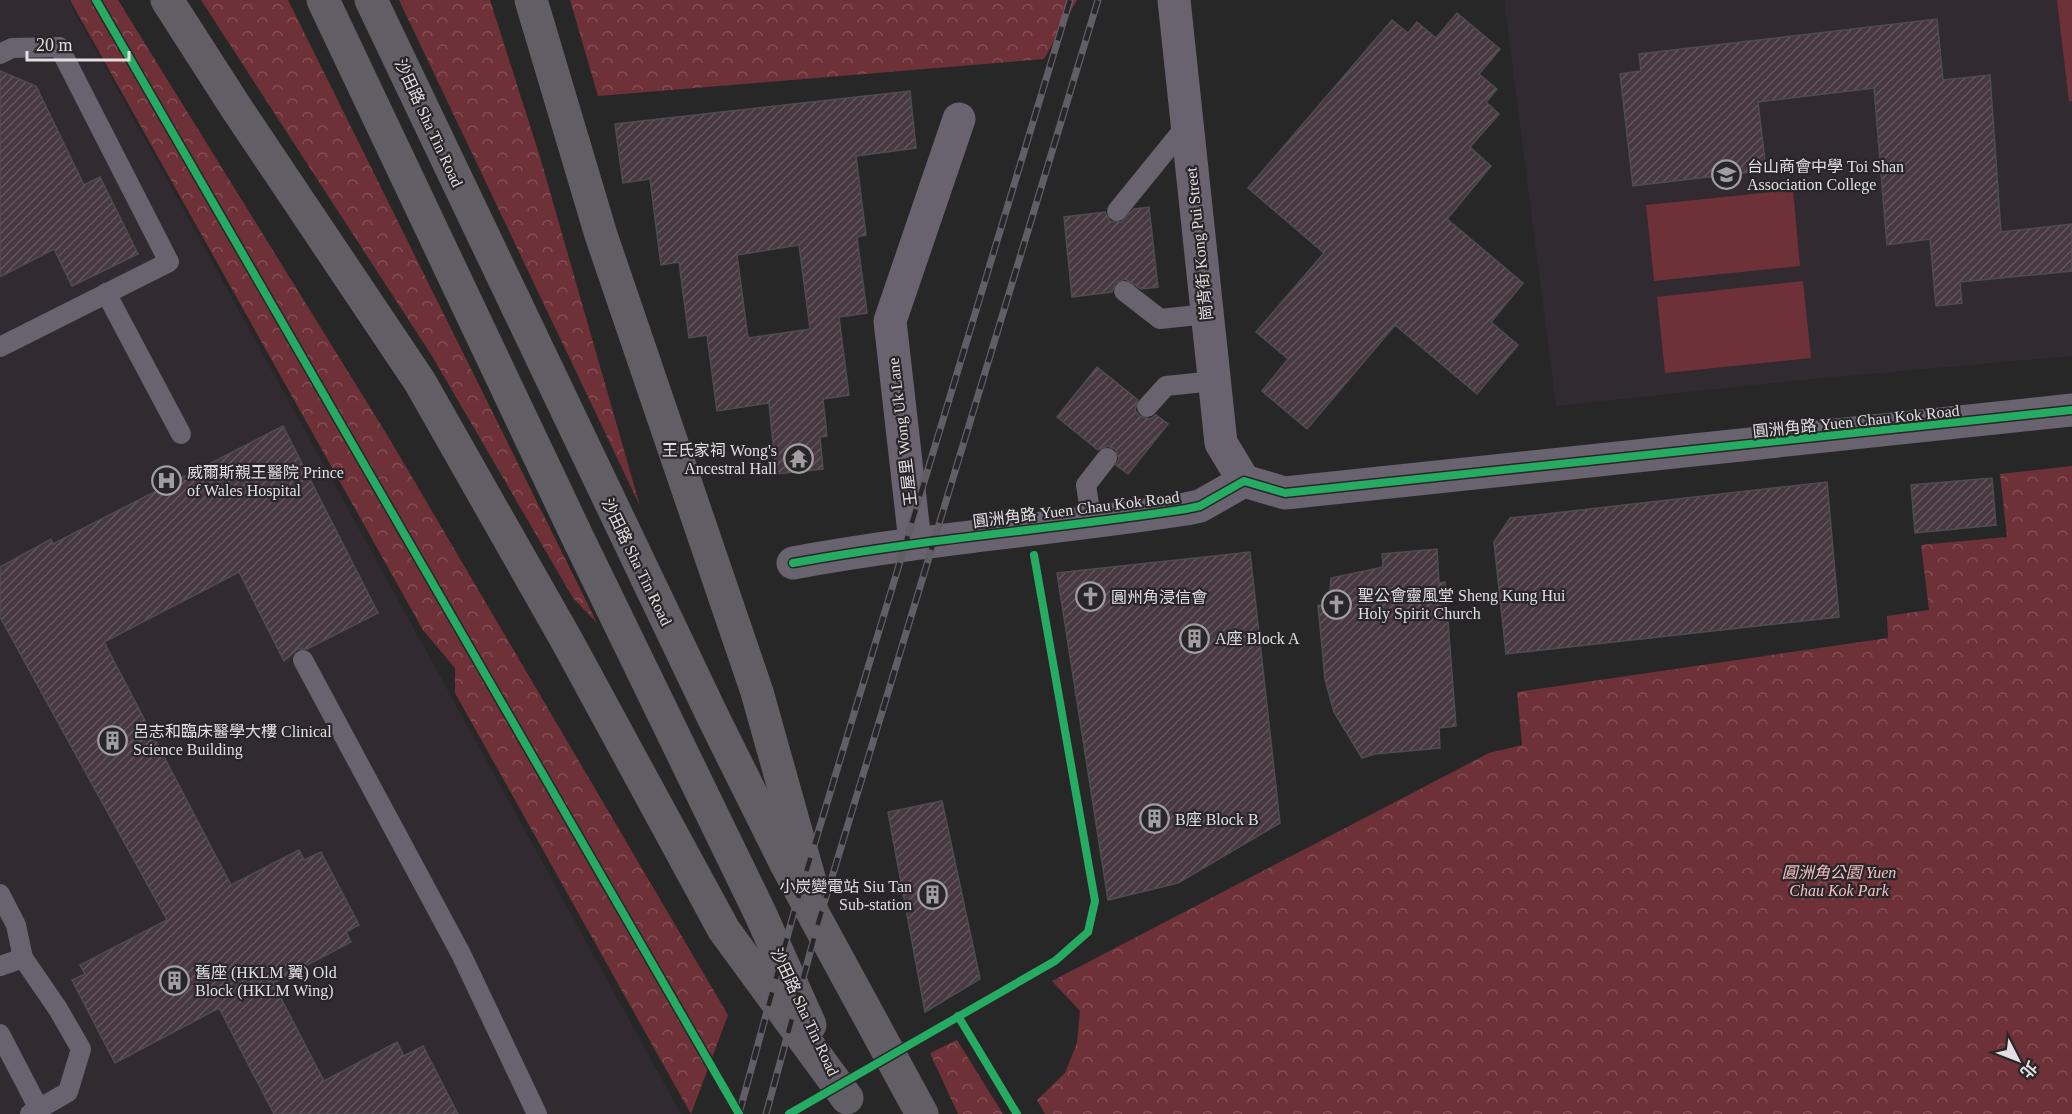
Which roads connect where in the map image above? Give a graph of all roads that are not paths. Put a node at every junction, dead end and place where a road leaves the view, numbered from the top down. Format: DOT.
graph roads {
  1 [pos="168,0"];
  2 [pos="323,0"];
  3 [pos="371,0"];
  4 [pos="531,0"];
  5 [pos="1174,0"];
  6 [pos="0,54"];
  7 [pos="959,119"];
  8 [pos="1186,126"];
  9 [pos="1117,211"];
  10 [pos="1125,291"];
  11 [pos="106,293"];
  12 [pos="1207,314"];
  13 [pos="0,347"];
  14 [pos="1214,381"];
  15 [pos="1147,407"];
  16 [pos="2072,410"];
  17 [pos="181,434"];
  18 [pos="1107,458"];
  19 [pos="1245,481"];
  20 [pos="1092,524"];
  21 [pos="915,542"];
  22 [pos="793,563"];
  23 [pos="303,660"];
  24 [pos="0,894"];
  25 [pos="832,948"];
  26 [pos="23,958"];
  27 [pos="0,966"];
  28 [pos="0,1034"];
  29 [pos="851,1106"];
  30 [pos="34,1112"];
  31 [pos="537,1114"];
  32 [pos="922,1114"];
  1 -- 29 [label="highway"];
  2 -- 29 [label="highway, 沙田路 Sha Tin Road"];
  3 -- 25 [label="highway, 沙田路 Sha Tin Road"];
  4 -- 25 [label="highway"];
  5 -- 8 [label="street, 崗背街 Kong Pui Street"];
  6 -- 11 [label="lane"];
  7 -- 21 [label="street, 王屋里 Wong Uk Lane"];
  8 -- 9 [label="lane"];
  8 -- 12 [label="street, 崗背街 Kong Pui Street"];
  10 -- 12 [label="lane"];
  11 -- 13 [label="lane"];
  11 -- 17 [label="lane"];
  12 -- 14 [label="street, 崗背街 Kong Pui Street"];
  14 -- 15 [label="lane"];
  14 -- 19 [label="street, 崗背街 Kong Pui Street"];
  16 -- 19 [label="street, 圓洲角路 Yuen Chau Kok Road"];
  18 -- 20 [label="lane"];
  19 -- 20 [label="street, 圓洲角路 Yuen Chau Kok Road"];
  20 -- 21 [label="street, 圓洲角路 Yuen Chau Kok Road"];
  21 -- 22 [label="street, 圓洲角路 Yuen Chau Kok Road"];
  23 -- 31 [label="lane"];
  24 -- 26 [label="lane"];
  25 -- 32 [label="highway, 沙田路 Sha Tin Road"];
  26 -- 27 [label="lane"];
  26 -- 30 [label="lane"];
  28 -- 30 [label="lane"];
}
